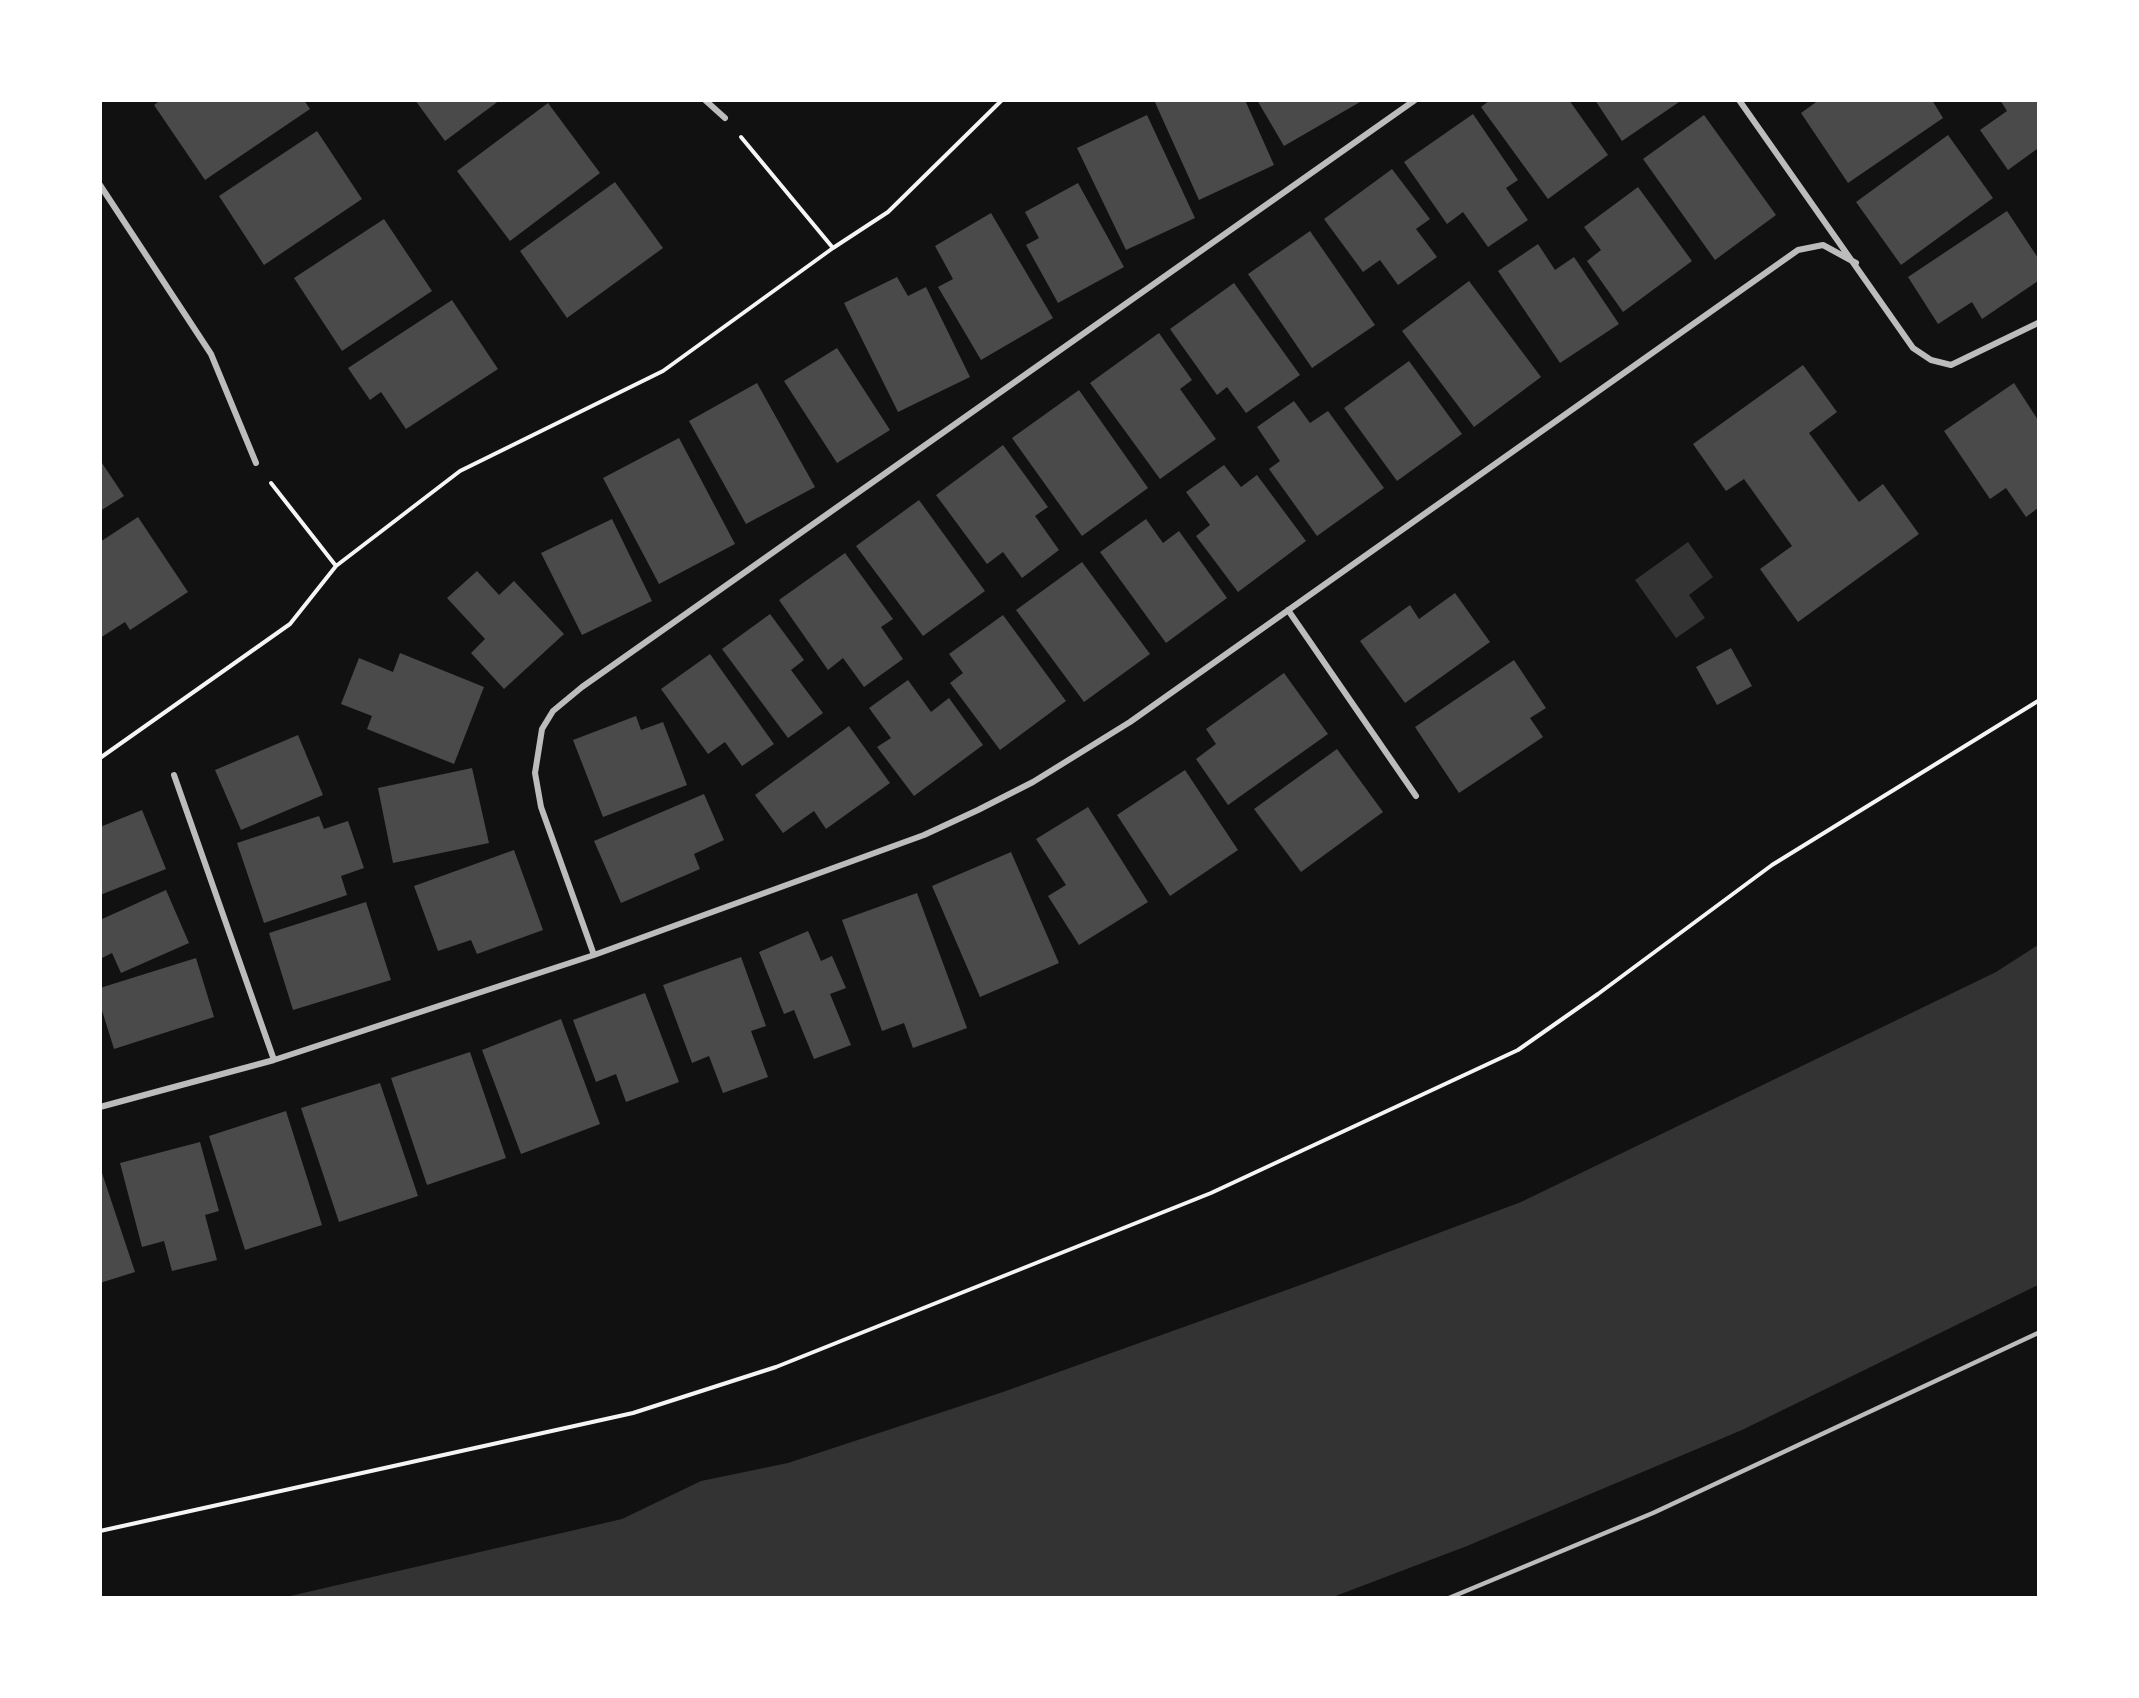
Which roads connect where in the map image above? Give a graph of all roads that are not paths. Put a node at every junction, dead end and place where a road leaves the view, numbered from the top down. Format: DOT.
graph roads {
  1 [pos="705,100"];
  2 [pos="1415,100"];
  3 [pos="1739,100"];
  4 [pos="725,118"];
  5 [pos="100,185"];
  6 [pos="1856,263"];
  7 [pos="2038,323"];
  8 [pos="256,463"];
  9 [pos="1288,610"];
  10 [pos="174,775"];
  11 [pos="1416,796"];
  12 [pos="594,955"];
  13 [pos="274,1059"];
  14 [pos="100,1107"];
  15 [pos="2038,1333"];
  16 [pos="1449,1598"];
  1 -- 4 [label="street"];
  2 -- 12 [label="street"];
  3 -- 6 [label="street"];
  5 -- 8 [label="street"];
  6 -- 7 [label="street"];
  6 -- 9 [label="street"];
  9 -- 11 [label="street"];
  9 -- 12 [label="street"];
  10 -- 13 [label="street"];
  12 -- 13 [label="street"];
  13 -- 14 [label="street"];
  15 -- 16 [label="lane"];
}
